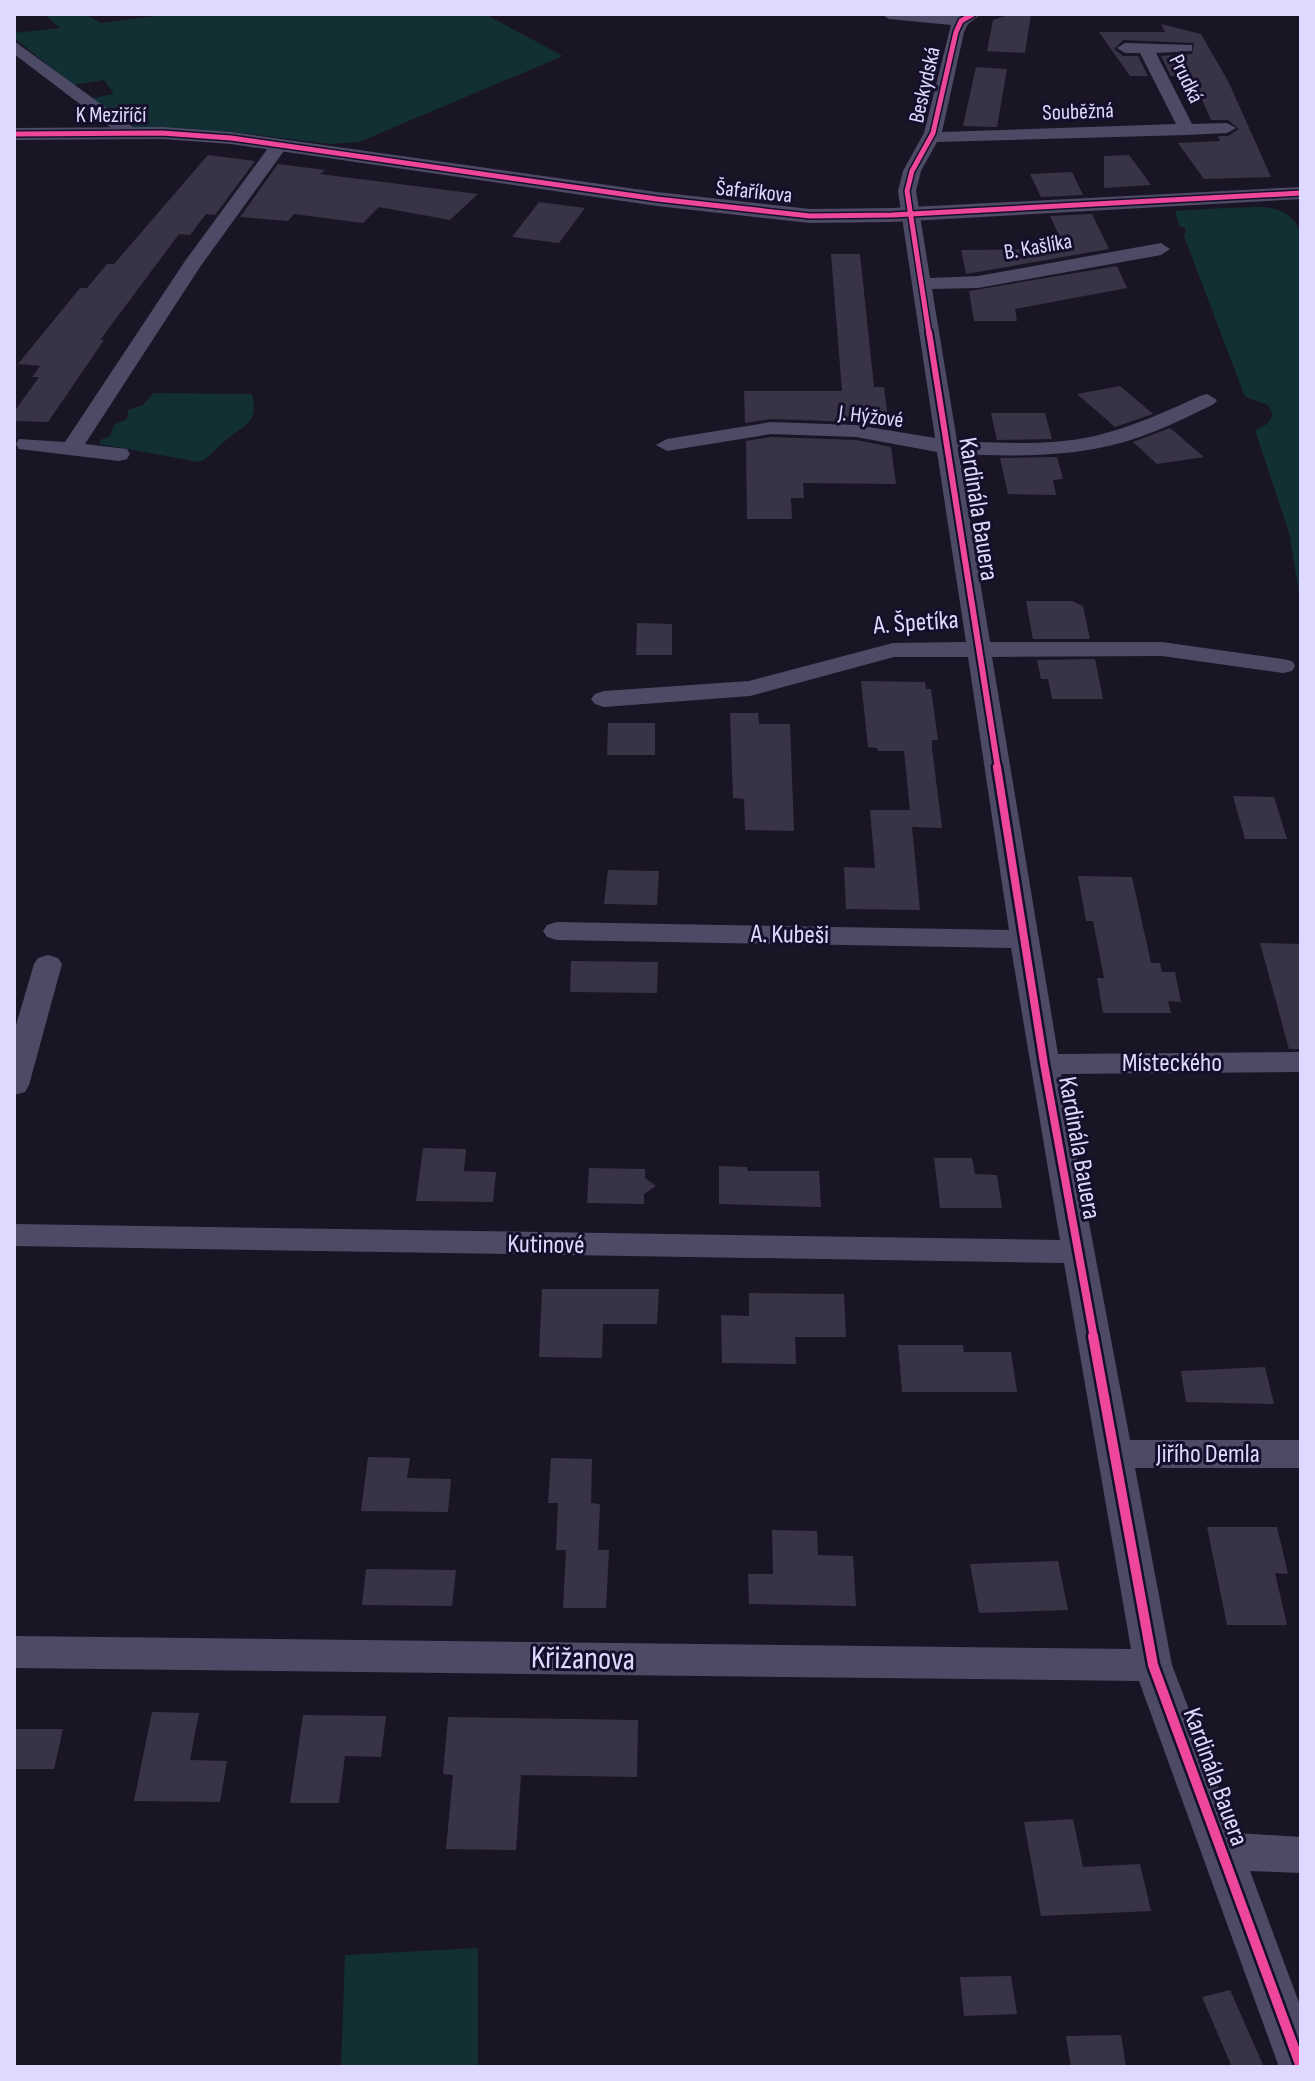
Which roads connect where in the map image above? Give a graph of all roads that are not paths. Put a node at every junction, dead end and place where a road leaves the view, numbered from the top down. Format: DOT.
graph roads {
  1 [pos="889,14"];
  2 [pos="967,17"];
  3 [pos="14,46"];
  4 [pos="1125,48"];
  5 [pos="1146,48"];
  6 [pos="1186,48"];
  7 [pos="1227,128"];
  8 [pos="1187,130"];
  9 [pos="128,132"];
  10 [pos="14,134"];
  11 [pos="207,136"];
  12 [pos="931,137"];
  13 [pos="280,144"];
  14 [pos="1301,193"];
  15 [pos="912,214"];
  16 [pos="1161,249"];
  17 [pos="923,284"];
  18 [pos="1207,400"];
  19 [pos="27,444"];
  20 [pos="667,445"];
  21 [pos="948,447"];
  22 [pos="71,449"];
  23 [pos="119,454"];
  24 [pos="979,649"];
  25 [pos="1283,666"];
  26 [pos="604,699"];
  27 [pos="557,931"];
  28 [pos="1024,939"];
  29 [pos="48,964"];
  30 [pos="1301,1062"];
  31 [pos="1044,1064"];
  32 [pos="14,1085"];
  33 [pos="14,1235"];
  34 [pos="1078,1252"];
  35 [pos="1114,1454"];
  36 [pos="1301,1454"];
  37 [pos="14,1652"];
  38 [pos="1153,1665"];
  39 [pos="1221,1851"];
  40 [pos="1301,1855"];
  41 [pos="1301,2067"];
  1 -- 2 [label="street"];
  2 -- 12 [label="street, Beskydská"];
  3 -- 9 [label="street"];
  4 -- 5 [label="street"];
  5 -- 6 [label="street"];
  5 -- 8 [label="street, Prudká"];
  7 -- 8 [label="street, Souběžná"];
  8 -- 12 [label="street, Souběžná"];
  9 -- 10 [label="street, K Meziříčí"];
  9 -- 11 [label="street, K Meziříčí"];
  11 -- 13 [label="street, Šafaříkova"];
  12 -- 15 [label="street, Beskydská"];
  13 -- 15 [label="street, Šafaříkova"];
  13 -- 22 [label="street"];
  14 -- 15 [label="street, Šafaříkova"];
  15 -- 17 [label="street, Kardinála Bauera"];
  16 -- 17 [label="street, B. Kašlíka"];
  17 -- 21 [label="street, Kardinála Bauera"];
  18 -- 21 [label="street, J. Hýžové"];
  19 -- 22 [label="street"];
  20 -- 21 [label="street, J. Hýžové"];
  21 -- 24 [label="street, Kardinála Bauera"];
  22 -- 23 [label="street"];
  24 -- 25 [label="street, A. Špetíka"];
  24 -- 26 [label="street, A. Špetíka"];
  24 -- 28 [label="street, Kardinála Bauera"];
  27 -- 28 [label="street, A. Kubeši"];
  28 -- 31 [label="street, Kardinála Bauera"];
  29 -- 32 [label="street"];
  30 -- 31 [label="street, Místeckého"];
  31 -- 34 [label="street, Kardinála Bauera"];
  33 -- 34 [label="street, Kutinové"];
  34 -- 35 [label="street, Kardinála Bauera"];
  35 -- 36 [label="street, Jiřího Demla"];
  35 -- 38 [label="street, Kardinála Bauera"];
  37 -- 38 [label="street, Křižanova"];
  38 -- 39 [label="street, Kardinála Bauera"];
  39 -- 40 [label="street"];
  39 -- 41 [label="street, Kardinála Bauera"];
}
